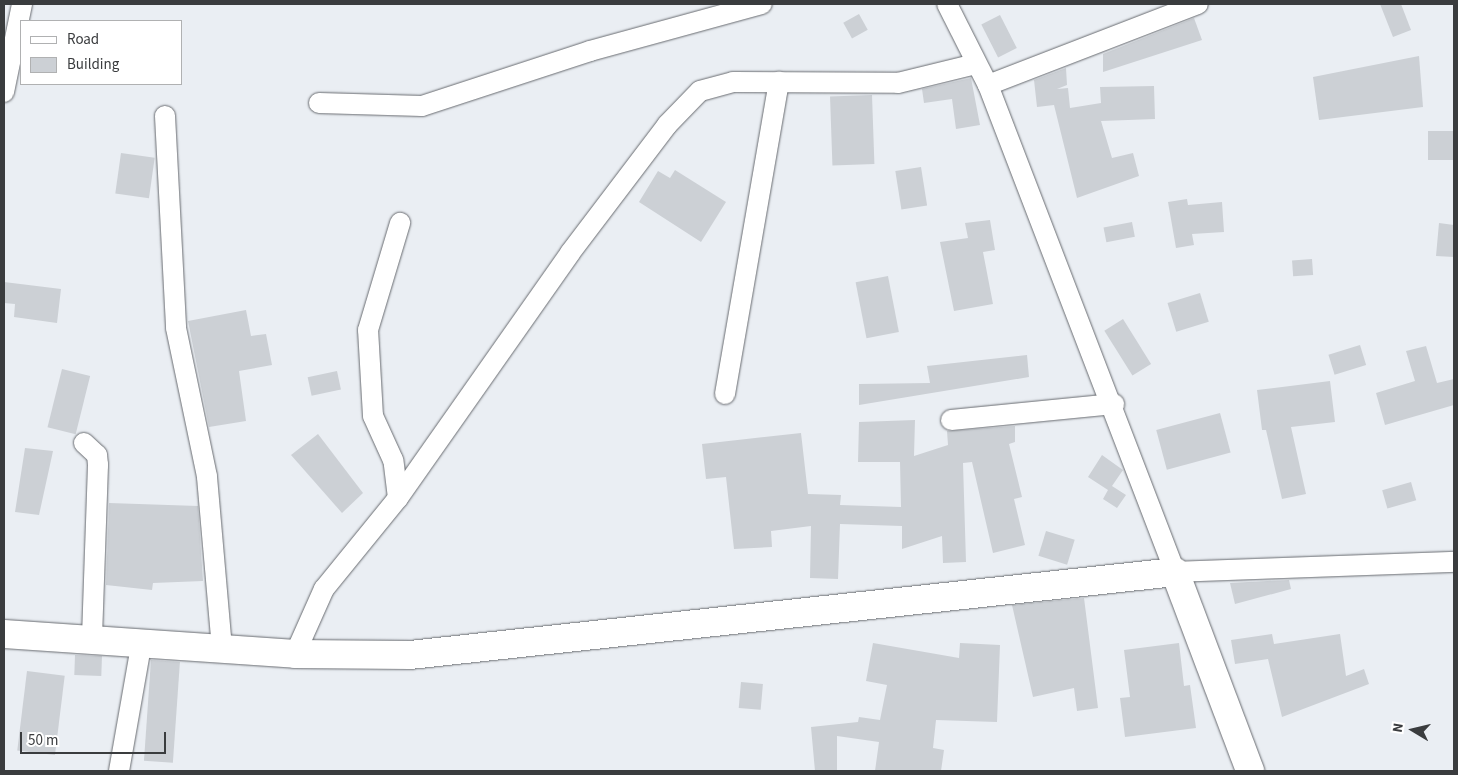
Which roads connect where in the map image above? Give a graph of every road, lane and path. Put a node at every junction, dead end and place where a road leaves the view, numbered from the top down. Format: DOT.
graph roads {
  1 [pos="22,4"];
  2 [pos="762,4"];
  3 [pos="947,4"];
  4 [pos="1198,4"];
  5 [pos="976,64"];
  6 [pos="779,82"];
  7 [pos="988,85"];
  8 [pos="4,92"];
  9 [pos="319,104"];
  10 [pos="165,116"];
  11 [pos="400,223"];
  12 [pos="725,394"];
  13 [pos="1114,404"];
  14 [pos="951,420"];
  15 [pos="84,443"];
  16 [pos="427,456"];
  17 [pos="393,460"];
  18 [pos="398,498"];
  19 [pos="1454,562"];
  20 [pos="1175,572"];
  21 [pos="4,634"];
  22 [pos="92,641"];
  23 [pos="141,646"];
  24 [pos="222,650"];
  25 [pos="295,654"];
  26 [pos="119,771"];
  27 [pos="1250,771"];
  1 -- 8 [label="street"];
  2 -- 9 [label="street"];
  3 -- 5 [label="street"];
  4 -- 7 [label="street"];
  5 -- 6 [label="street"];
  5 -- 7 [label="street"];
  6 -- 12 [label="street"];
  6 -- 16 [label="street"];
  7 -- 13 [label="street"];
  10 -- 24 [label="street"];
  11 -- 17 [label="street"];
  13 -- 14 [label="street"];
  13 -- 20 [label="street"];
  15 -- 22 [label="street"];
  16 -- 17 [label="street"];
  16 -- 18 [label="street"];
  17 -- 18 [label="street"];
  18 -- 25 [label="street"];
  19 -- 20 [label="street"];
  20 -- 25 [label="main road"];
  20 -- 27 [label="main road"];
  21 -- 22 [label="main road"];
  22 -- 23 [label="main road"];
  23 -- 24 [label="main road"];
  23 -- 26 [label="street"];
  24 -- 25 [label="main road"];
}
